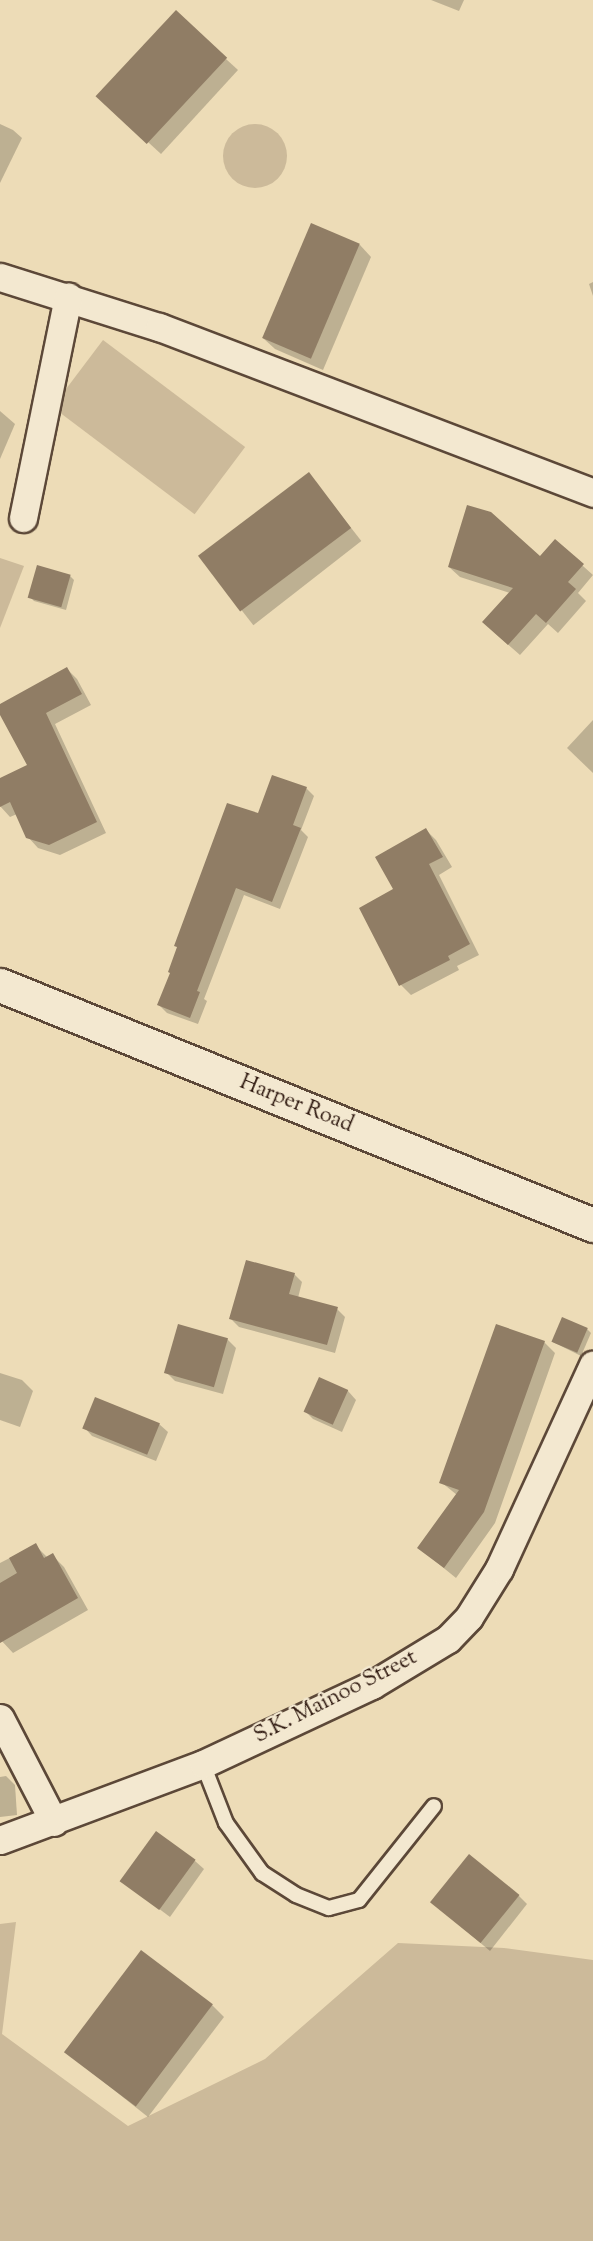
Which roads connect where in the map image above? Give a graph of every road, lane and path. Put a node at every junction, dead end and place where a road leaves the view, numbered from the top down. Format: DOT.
graph roads {
  1 [pos="0,278"];
  2 [pos="68,297"];
  3 [pos="593,493"];
  4 [pos="23,518"];
  5 [pos="0,985"];
  6 [pos="593,1225"];
  7 [pos="593,1365"];
  8 [pos="0,1718"];
  9 [pos="203,1764"];
  10 [pos="434,1806"];
  11 [pos="54,1822"];
  12 [pos="0,1840"];
  1 -- 2 [label="street"];
  2 -- 3 [label="street"];
  2 -- 4 [label="street"];
  5 -- 6 [label="main road, Harper Road"];
  7 -- 9 [label="street, S.K. Mainoo Street"];
  8 -- 11 [label="street"];
  9 -- 10 [label="lane"];
  9 -- 11 [label="street, S.K. Mainoo Street"];
  11 -- 12 [label="street, S.K. Mainoo Street"];
}
